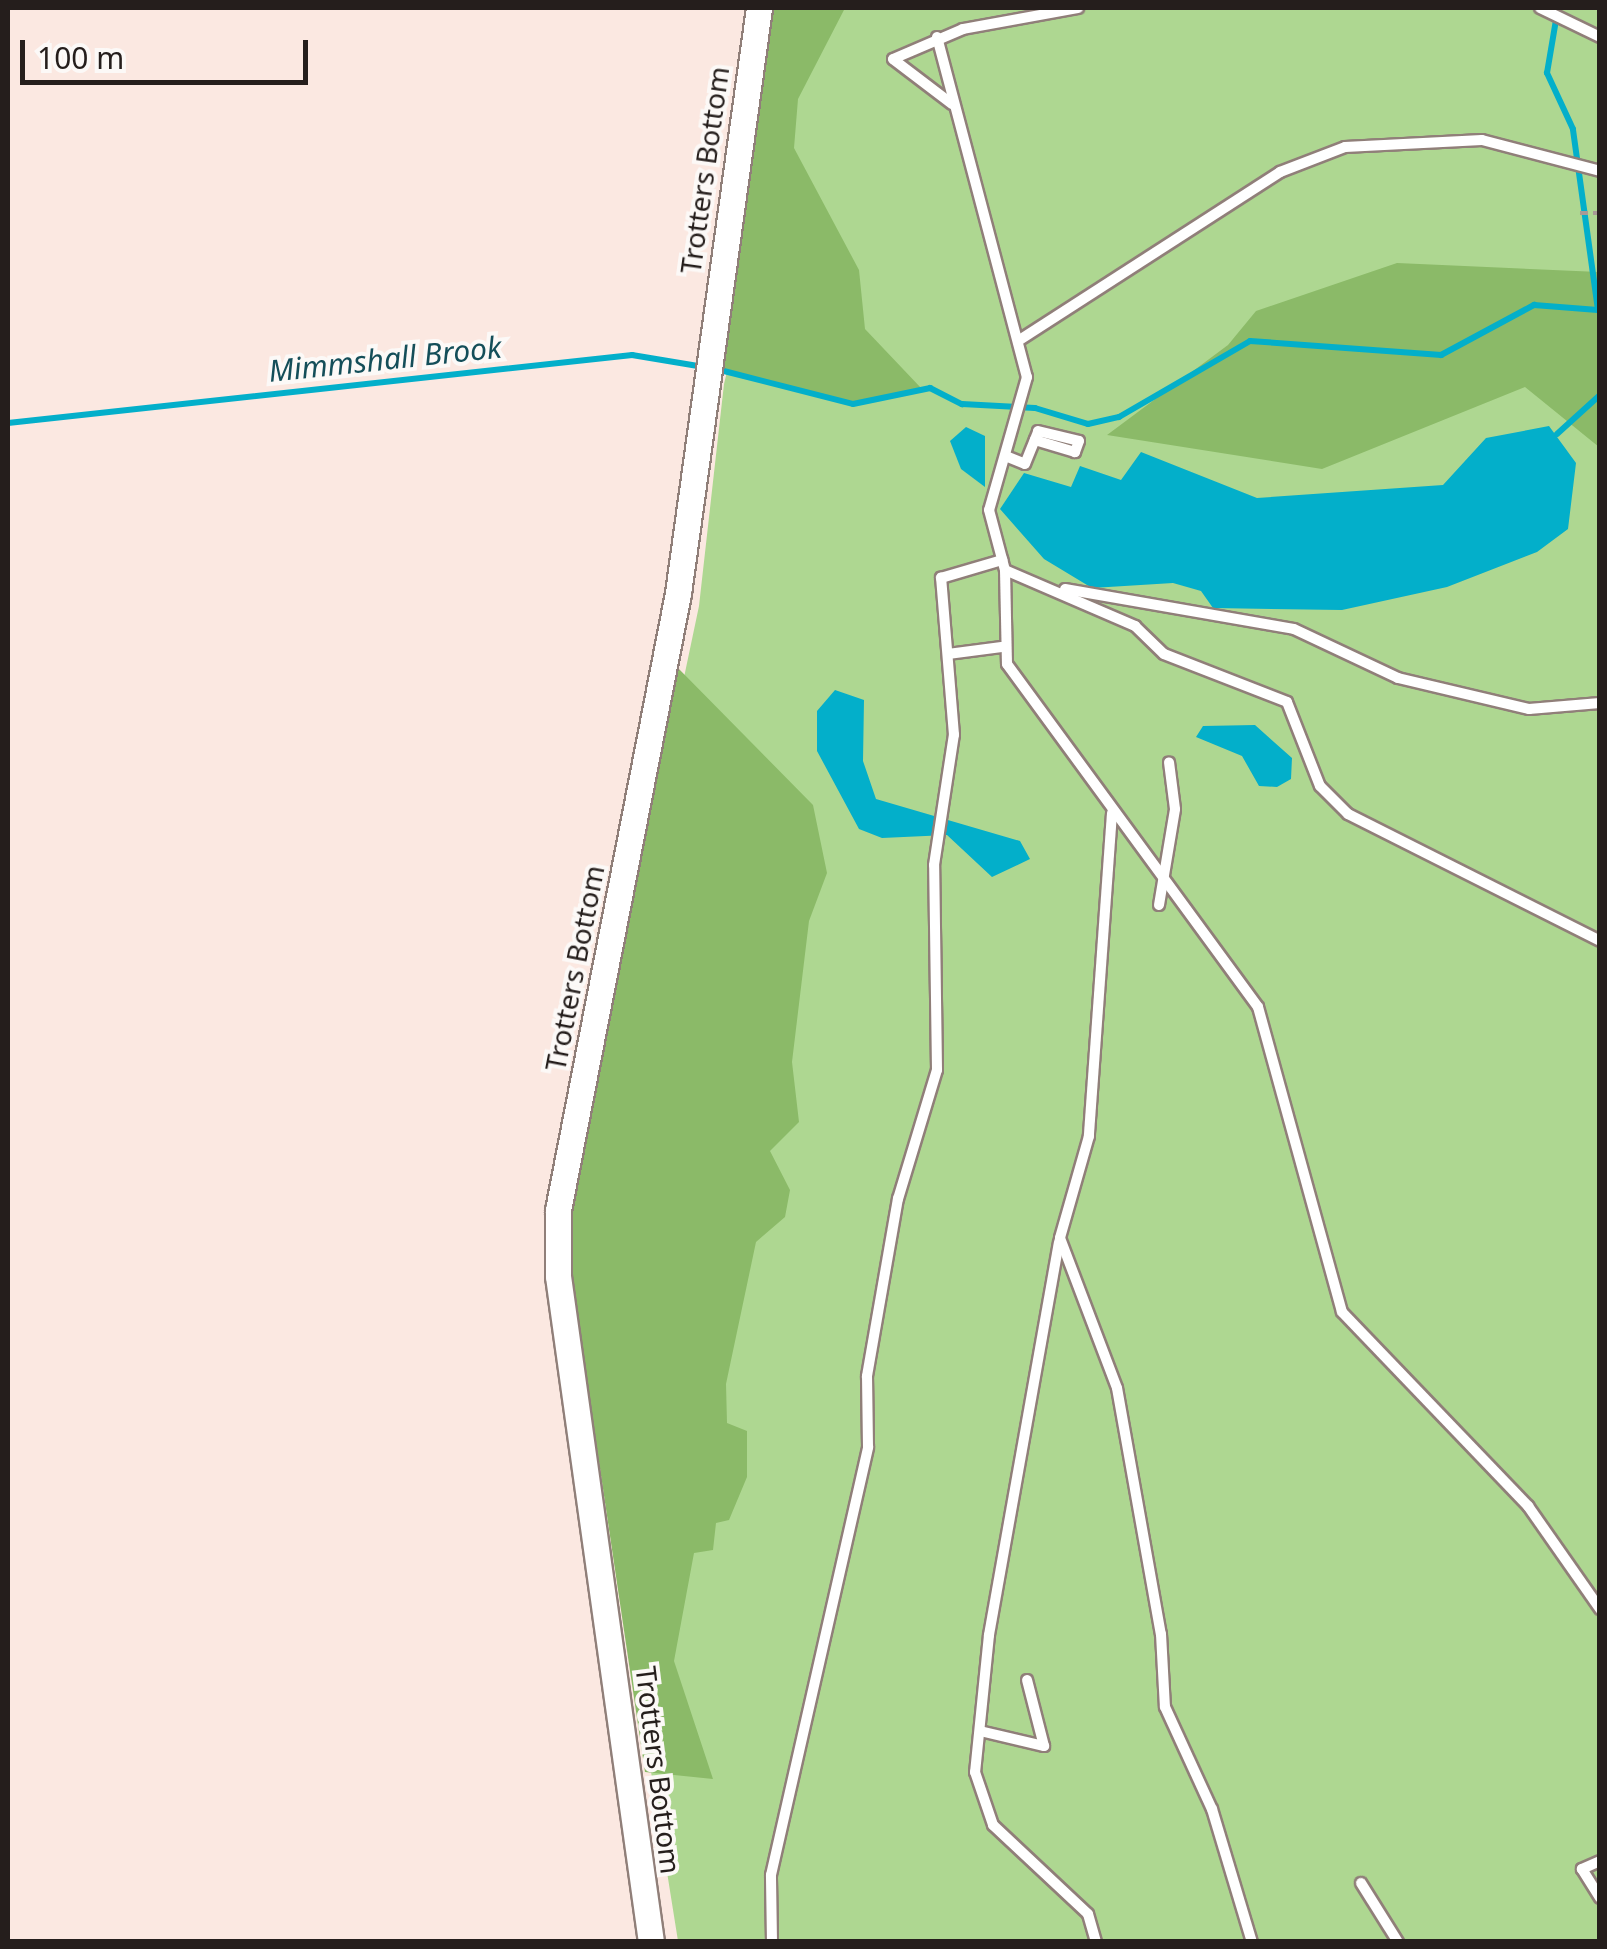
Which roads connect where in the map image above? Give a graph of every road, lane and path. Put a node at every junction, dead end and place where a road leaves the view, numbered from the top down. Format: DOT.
graph roads {
  1 [pos="759,8"];
  2 [pos="1078,8"];
  3 [pos="1545,10"];
  4 [pos="937,37"];
  5 [pos="1600,37"];
  6 [pos="953,105"];
  7 [pos="1600,172"];
  8 [pos="1600,212"];
  9 [pos="1580,213"];
  10 [pos="1021,339"];
  11 [pos="1035,440"];
  12 [pos="1008,458"];
  13 [pos="1004,565"];
  14 [pos="1064,589"];
  15 [pos="1002,647"];
  16 [pos="948,654"];
  17 [pos="1600,703"];
  18 [pos="1168,762"];
  19 [pos="1112,813"];
  20 [pos="1160,871"];
  21 [pos="1159,905"];
  22 [pos="1600,941"];
  23 [pos="1060,1238"];
  24 [pos="1600,1609"];
  25 [pos="1026,1680"];
  26 [pos="980,1731"];
  27 [pos="1600,1861"];
  28 [pos="1361,1884"];
  29 [pos="1600,1898"];
  30 [pos="651,1942"];
  31 [pos="772,1942"];
  32 [pos="1096,1942"];
  33 [pos="1252,1942"];
  34 [pos="1398,1942"];
  1 -- 30 [label="street, Trotters Bottom"];
  2 -- 4 [label="lane"];
  3 -- 5 [label="lane"];
  4 -- 6 [label="lane"];
  4 -- 6 [label="lane"];
  6 -- 10 [label="lane"];
  7 -- 10 [label="lane"];
  8 -- 9 [label="path"];
  10 -- 12 [label="lane"];
  11 -- 12 [label="lane"];
  12 -- 13 [label="lane"];
  13 -- 14 [label="lane"];
  13 -- 15 [label="lane"];
  13 -- 16 [label="lane"];
  14 -- 17 [label="lane"];
  14 -- 22 [label="lane"];
  15 -- 16 [label="lane"];
  15 -- 19 [label="lane"];
  16 -- 31 [label="lane"];
  18 -- 20 [label="lane"];
  19 -- 20 [label="lane"];
  19 -- 23 [label="lane"];
  20 -- 21 [label="lane"];
  20 -- 24 [label="lane"];
  23 -- 26 [label="lane"];
  23 -- 33 [label="lane"];
  25 -- 26 [label="lane"];
  26 -- 32 [label="lane"];
  27 -- 29 [label="lane"];
  28 -- 34 [label="lane"];
}
